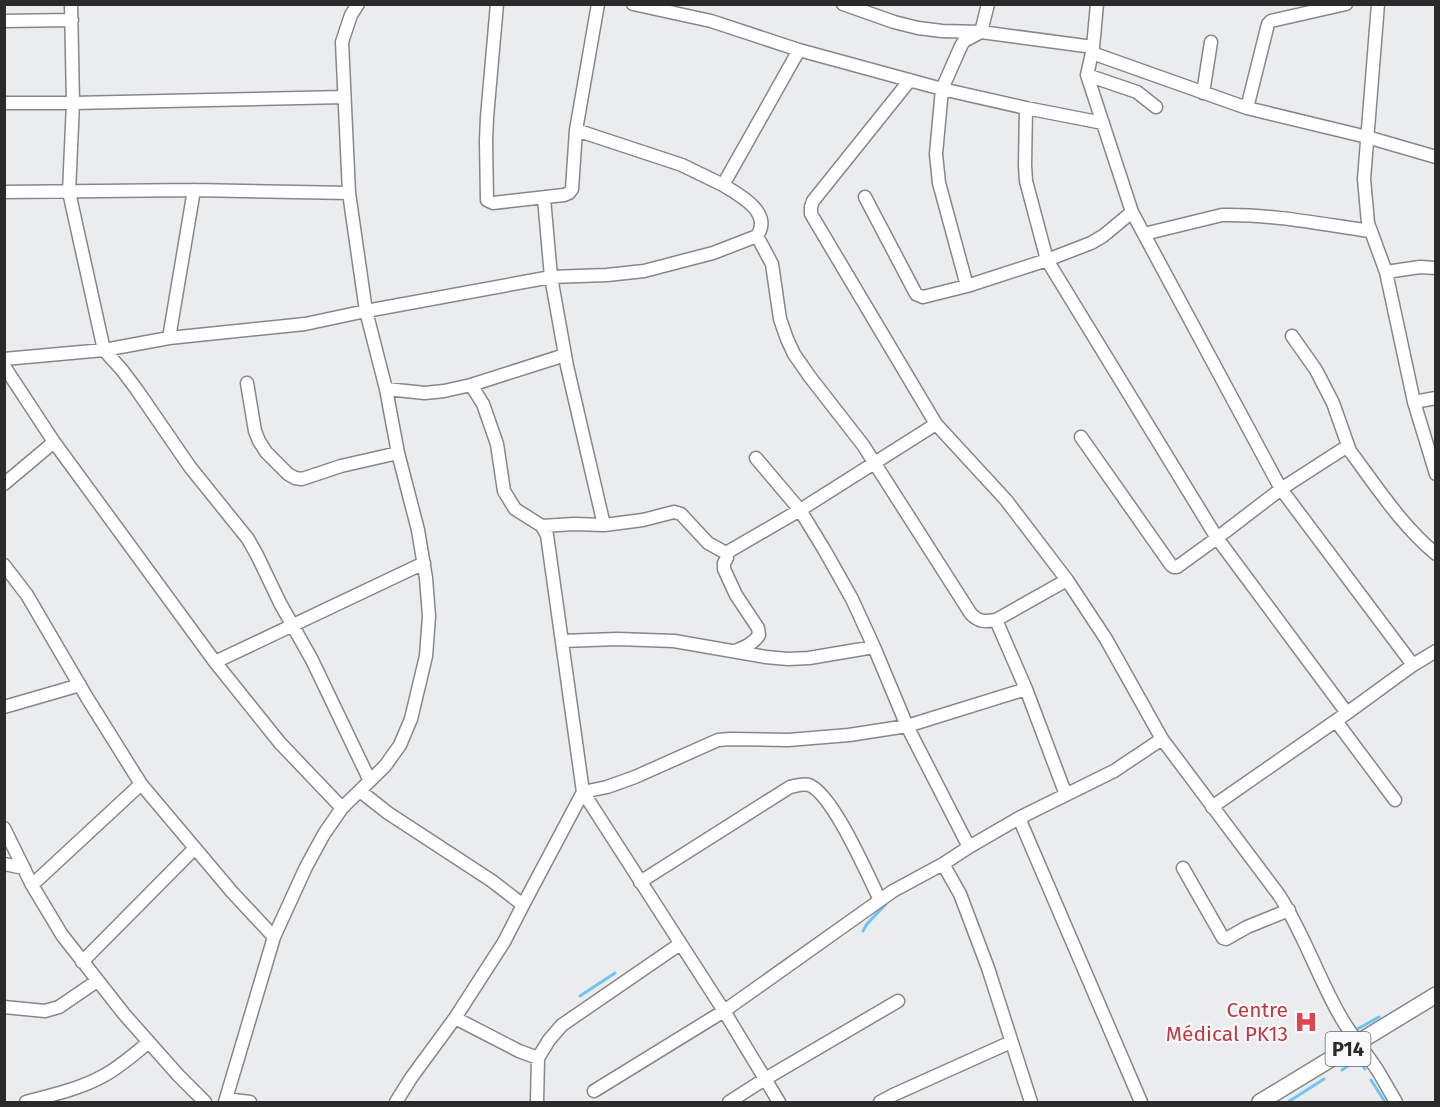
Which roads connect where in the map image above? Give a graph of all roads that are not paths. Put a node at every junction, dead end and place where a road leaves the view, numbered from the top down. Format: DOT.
graph roads {
  1 [pos="71,4"];
  2 [pos="357,4"];
  3 [pos="497,4"];
  4 [pos="598,4"];
  5 [pos="633,4"];
  6 [pos="843,4"];
  7 [pos="988,4"];
  8 [pos="1097,4"];
  9 [pos="1346,4"];
  10 [pos="1378,4"];
  11 [pos="72,20"];
  12 [pos="4,21"];
  13 [pos="981,32"];
  14 [pos="1211,42"];
  15 [pos="799,50"];
  16 [pos="1093,50"];
  17 [pos="1087,75"];
  18 [pos="910,80"];
  19 [pos="942,89"];
  20 [pos="1203,93"];
  21 [pos="344,97"];
  22 [pos="4,103"];
  23 [pos="73,103"];
  24 [pos="1156,107"];
  25 [pos="1026,108"];
  26 [pos="1247,108"];
  27 [pos="1103,123"];
  28 [pos="576,130"];
  29 [pos="1367,137"];
  30 [pos="1436,157"];
  31 [pos="723,185"];
  32 [pos="194,190"];
  33 [pos="4,192"];
  34 [pos="69,192"];
  35 [pos="349,193"];
  36 [pos="865,197"];
  37 [pos="544,198"];
  38 [pos="1132,212"];
  39 [pos="1370,231"];
  40 [pos="1144,234"];
  41 [pos="757,236"];
  42 [pos="1047,260"];
  43 [pos="1436,268"];
  44 [pos="1386,272"];
  45 [pos="551,277"];
  46 [pos="967,286"];
  47 [pos="366,311"];
  48 [pos="1292,336"];
  49 [pos="169,338"];
  50 [pos="104,350"];
  51 [pos="565,355"];
  52 [pos="4,359"];
  53 [pos="4,366"];
  54 [pos="247,383"];
  55 [pos="471,385"];
  56 [pos="386,389"];
  57 [pos="1436,398"];
  58 [pos="1414,402"];
  59 [pos="936,424"];
  60 [pos="1081,437"];
  61 [pos="54,442"];
  62 [pos="1350,451"];
  63 [pos="398,453"];
  64 [pos="756,458"];
  65 [pos="874,464"];
  66 [pos="1436,474"];
  67 [pos="4,484"];
  68 [pos="1281,489"];
  69 [pos="800,510"];
  70 [pos="604,525"];
  71 [pos="542,526"];
  72 [pos="1217,538"];
  73 [pos="726,553"];
  74 [pos="1436,554"];
  75 [pos="424,563"];
  76 [pos="4,566"];
  77 [pos="1067,580"];
  78 [pos="996,620"];
  79 [pos="291,624"];
  80 [pos="562,641"];
  81 [pos="874,647"];
  82 [pos="735,651"];
  83 [pos="1436,651"];
  84 [pos="214,662"];
  85 [pos="1413,665"];
  86 [pos="80,686"];
  87 [pos="1026,689"];
  88 [pos="4,707"];
  89 [pos="1341,717"];
  90 [pos="907,726"];
  91 [pos="1162,739"];
  92 [pos="370,781"];
  93 [pos="141,784"];
  94 [pos="360,791"];
  95 [pos="583,792"];
  96 [pos="1066,795"];
  97 [pos="1395,800"];
  98 [pos="1212,807"];
  99 [pos="342,808"];
  100 [pos="1019,818"];
  101 [pos="4,828"];
  102 [pos="969,847"];
  103 [pos="195,848"];
  104 [pos="4,864"];
  105 [pos="943,864"];
  106 [pos="24,868"];
  107 [pos="1183,868"];
  108 [pos="639,882"];
  109 [pos="32,885"];
  110 [pos="880,900"];
  111 [pos="523,906"];
  112 [pos="1288,910"];
  113 [pos="274,937"];
  114 [pos="680,944"];
  115 [pos="82,962"];
  116 [pos="97,981"];
  117 [pos="1436,995"];
  118 [pos="898,1001"];
  119 [pos="4,1008"];
  120 [pos="724,1011"];
  121 [pos="455,1018"];
  122 [pos="149,1042"];
  123 [pos="1011,1042"];
  124 [pos="1357,1043"];
  125 [pos="538,1058"];
  126 [pos="765,1079"];
  127 [pos="594,1091"];
  128 [pos="226,1101"];
  129 [pos="26,1102"];
  130 [pos="205,1102"];
  131 [pos="249,1102"];
  132 [pos="396,1102"];
  133 [pos="537,1102"];
  134 [pos="729,1102"];
  135 [pos="779,1102"];
  136 [pos="880,1102"];
  137 [pos="1031,1102"];
  138 [pos="1141,1102"];
  139 [pos="1260,1102"];
  140 [pos="1396,1102"];
  1 -- 11 [label="street"];
  2 -- 21 [label="street"];
  3 -- 37 [label="street"];
  4 -- 28 [label="street"];
  5 -- 15 [label="street"];
  6 -- 13 [label="street"];
  7 -- 13 [label="street"];
  8 -- 16 [label="street"];
  9 -- 26 [label="street"];
  10 -- 29 [label="street"];
  11 -- 12 [label="street"];
  11 -- 23 [label="street"];
  13 -- 16 [label="street"];
  13 -- 19 [label="street"];
  14 -- 20 [label="street"];
  15 -- 18 [label="street"];
  15 -- 31 [label="street"];
  16 -- 17 [label="street"];
  16 -- 20 [label="street"];
  17 -- 24 [label="street"];
  17 -- 27 [label="street"];
  18 -- 19 [label="street"];
  18 -- 59 [label="street"];
  19 -- 25 [label="street"];
  19 -- 46 [label="street"];
  20 -- 26 [label="street"];
  21 -- 23 [label="street"];
  21 -- 35 [label="street"];
  22 -- 23 [label="street"];
  23 -- 34 [label="street"];
  25 -- 27 [label="street"];
  25 -- 42 [label="street"];
  26 -- 29 [label="street"];
  27 -- 38 [label="street"];
  28 -- 31 [label="street"];
  28 -- 37 [label="street"];
  29 -- 30 [label="street"];
  29 -- 39 [label="street"];
  31 -- 41 [label="street"];
  32 -- 34 [label="street"];
  32 -- 35 [label="street"];
  32 -- 49 [label="street"];
  33 -- 34 [label="street"];
  34 -- 50 [label="street"];
  35 -- 47 [label="street"];
  36 -- 46 [label="street"];
  37 -- 45 [label="street"];
  38 -- 40 [label="street"];
  38 -- 42 [label="street"];
  39 -- 40 [label="street"];
  39 -- 44 [label="street"];
  40 -- 68 [label="street"];
  41 -- 45 [label="street"];
  41 -- 65 [label="street"];
  42 -- 46 [label="street"];
  42 -- 72 [label="street"];
  43 -- 44 [label="street"];
  44 -- 58 [label="street"];
  45 -- 47 [label="street"];
  45 -- 51 [label="street"];
  47 -- 49 [label="street"];
  47 -- 56 [label="street"];
  48 -- 62 [label="street"];
  49 -- 50 [label="street"];
  50 -- 52 [label="street"];
  50 -- 79 [label="street"];
  51 -- 55 [label="street"];
  51 -- 70 [label="street"];
  53 -- 61 [label="street"];
  54 -- 63 [label="street"];
  55 -- 56 [label="street"];
  55 -- 71 [label="street"];
  56 -- 63 [label="street"];
  57 -- 58 [label="street"];
  58 -- 66 [label="street"];
  59 -- 65 [label="street"];
  59 -- 77 [label="street"];
  60 -- 72 [label="street"];
  61 -- 67 [label="street"];
  61 -- 84 [label="street"];
  62 -- 68 [label="street"];
  62 -- 74 [label="street"];
  63 -- 75 [label="street"];
  64 -- 69 [label="street"];
  65 -- 69 [label="street"];
  65 -- 78 [label="street"];
  68 -- 72 [label="street"];
  68 -- 85 [label="street"];
  69 -- 73 [label="street"];
  69 -- 81 [label="street"];
  70 -- 71 [label="street"];
  70 -- 73 [label="street"];
  71 -- 80 [label="street"];
  72 -- 89 [label="street"];
  73 -- 82 [label="street"];
  75 -- 79 [label="street"];
  75 -- 92 [label="street"];
  76 -- 86 [label="street"];
  77 -- 78 [label="street"];
  77 -- 91 [label="street"];
  78 -- 87 [label="street"];
  79 -- 84 [label="street"];
  79 -- 92 [label="street"];
  80 -- 82 [label="street"];
  80 -- 95 [label="street"];
  81 -- 82 [label="street"];
  81 -- 90 [label="street"];
  83 -- 85 [label="street"];
  84 -- 99 [label="street"];
  85 -- 89 [label="street"];
  86 -- 88 [label="street"];
  86 -- 93 [label="street"];
  87 -- 90 [label="street"];
  87 -- 96 [label="street"];
  89 -- 97 [label="street"];
  89 -- 98 [label="street"];
  90 -- 95 [label="street"];
  90 -- 102 [label="street"];
  91 -- 96 [label="street"];
  91 -- 98 [label="street"];
  92 -- 94 [label="street"];
  93 -- 103 [label="street"];
  93 -- 109 [label="street"];
  94 -- 99 [label="street"];
  94 -- 111 [label="street"];
  95 -- 108 [label="street"];
  95 -- 111 [label="street"];
  96 -- 100 [label="street"];
  98 -- 112 [label="street"];
  99 -- 113 [label="street"];
  100 -- 102 [label="street"];
  100 -- 138 [label="street"];
  101 -- 106 [label="street"];
  102 -- 105 [label="street"];
  103 -- 113 [label="street"];
  103 -- 115 [label="street"];
  104 -- 106 [label="street"];
  105 -- 110 [label="street"];
  105 -- 123 [label="street"];
  106 -- 109 [label="street"];
  107 -- 112 [label="street"];
  108 -- 110 [label="street"];
  108 -- 114 [label="street"];
  109 -- 115 [label="street"];
  110 -- 120 [label="street"];
  111 -- 121 [label="street"];
  112 -- 124 [label="street"];
  113 -- 128 [label="street"];
  114 -- 120 [label="street"];
  114 -- 125 [label="street"];
  115 -- 116 [label="street"];
  116 -- 119 [label="street"];
  116 -- 122 [label="street"];
  117 -- 124 [label="main road, P14"];
  118 -- 126 [label="street"];
  120 -- 126 [label="street"];
  120 -- 127 [label="street"];
  121 -- 125 [label="street"];
  121 -- 132 [label="street"];
  122 -- 129 [label="street"];
  122 -- 130 [label="street"];
  123 -- 136 [label="street"];
  123 -- 137 [label="street"];
  124 -- 139 [label="main road, P14"];
  124 -- 140 [label="street"];
  125 -- 133 [label="street"];
  126 -- 134 [label="street"];
  126 -- 135 [label="street"];
  128 -- 131 [label="street"];
}
